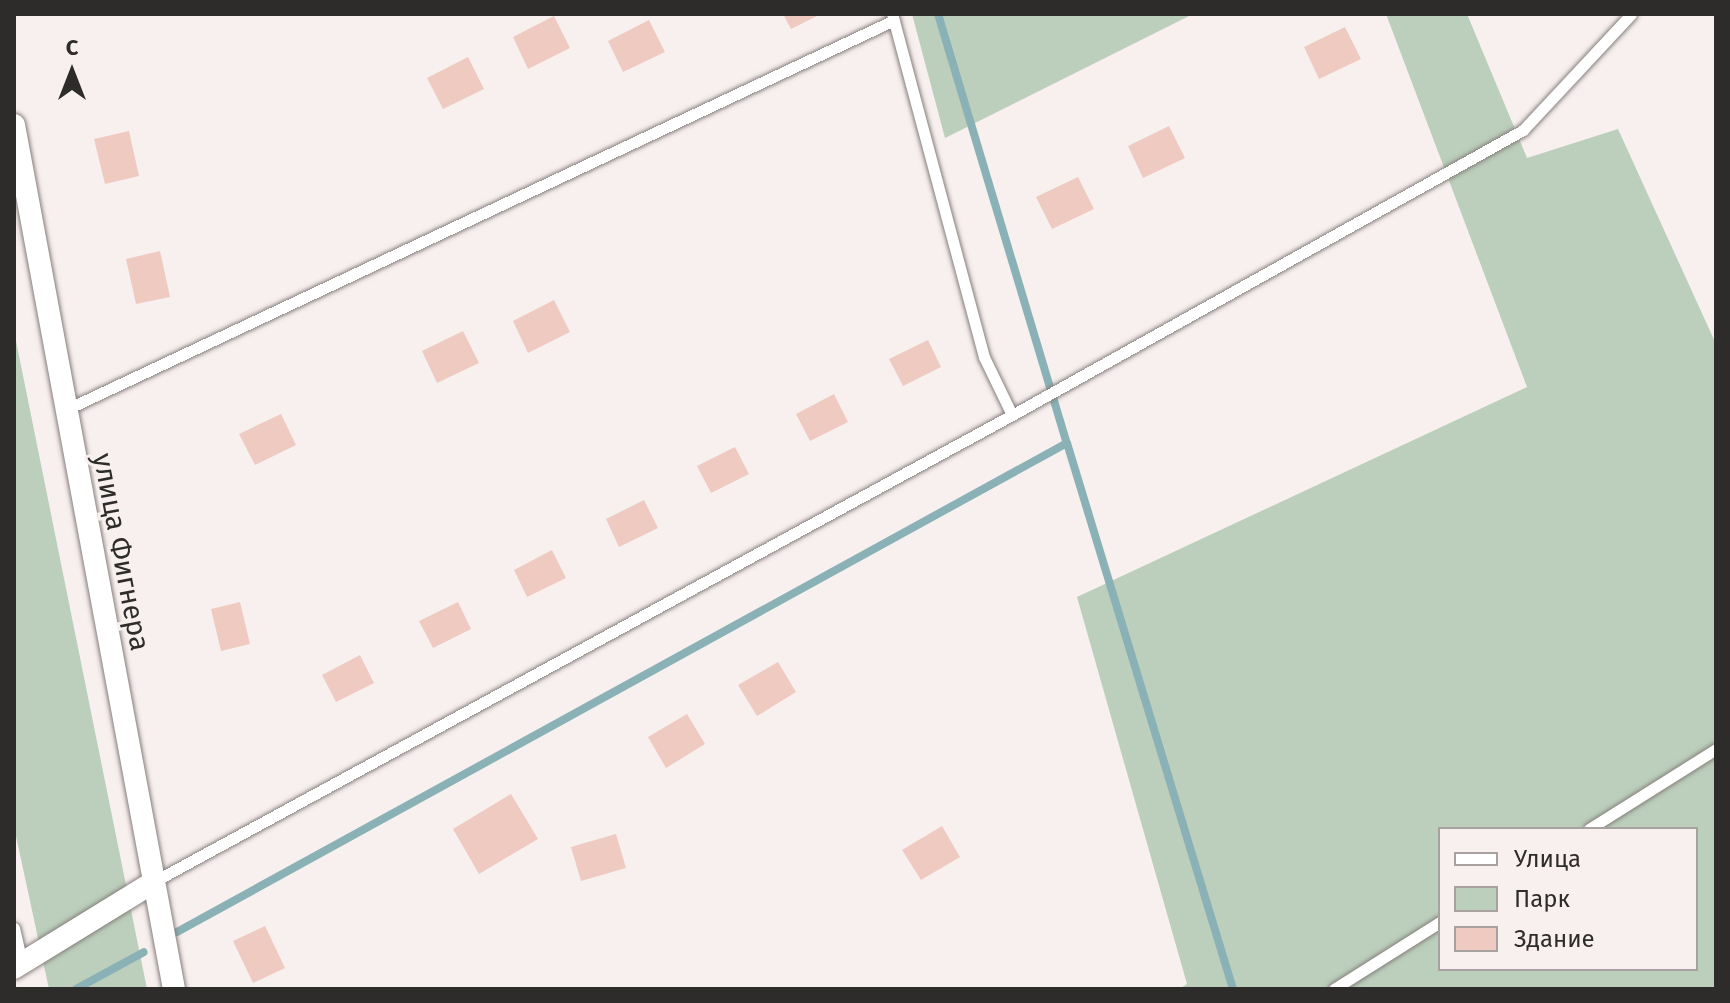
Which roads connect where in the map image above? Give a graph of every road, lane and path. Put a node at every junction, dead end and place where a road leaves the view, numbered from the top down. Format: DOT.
graph roads {
  1 [pos="1631,14"];
  2 [pos="893,17"];
  3 [pos="14,125"];
  4 [pos="64,410"];
  5 [pos="1012,415"];
  6 [pos="1716,749"];
  7 [pos="1592,827"];
  8 [pos="152,883"];
  9 [pos="1438,923"];
  10 [pos="14,928"];
  11 [pos="18,966"];
  12 [pos="174,989"];
  13 [pos="1334,989"];
  1 -- 5 [label="lane"];
  2 -- 4 [label="lane"];
  2 -- 5 [label="lane"];
  3 -- 4 [label="street, улица Фигнера"];
  4 -- 8 [label="street, улица Фигнера"];
  5 -- 8 [label="lane"];
  6 -- 7 [label="lane"];
  8 -- 11 [label="street"];
  8 -- 12 [label="street, улица Фигнера"];
  9 -- 13 [label="lane"];
  10 -- 11 [label="lane"];
}
